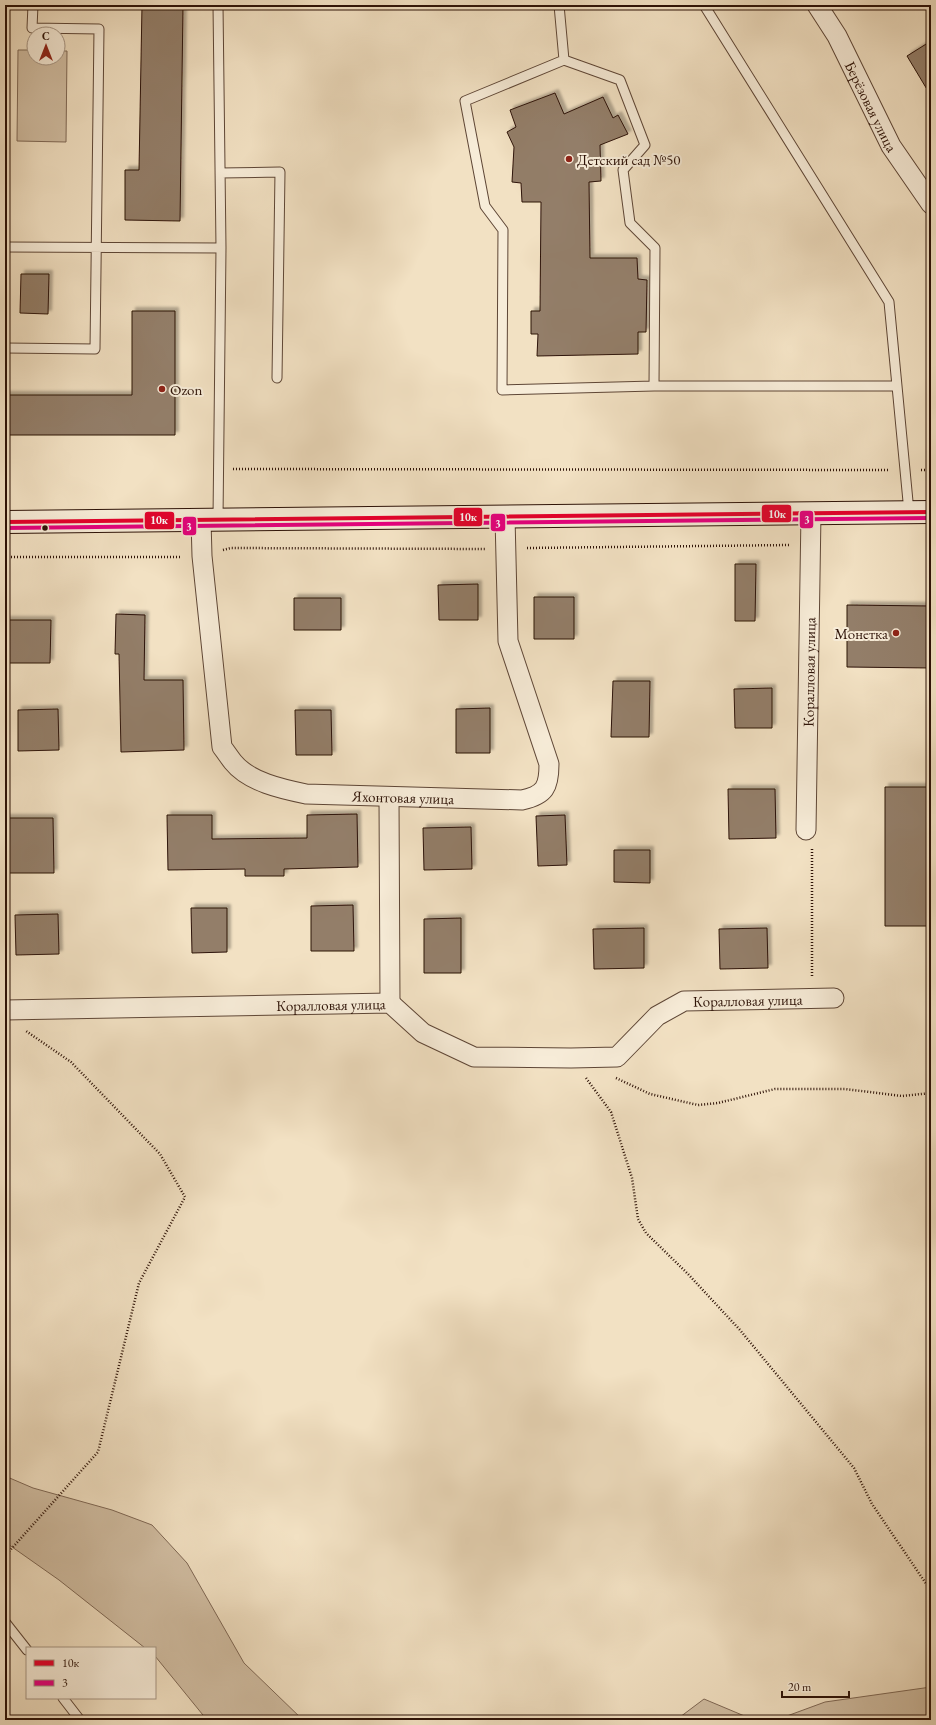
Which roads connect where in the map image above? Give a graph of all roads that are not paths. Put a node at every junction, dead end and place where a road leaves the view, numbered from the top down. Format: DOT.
graph roads {
  1 [pos="33,5"];
  2 [pos="218,5"];
  3 [pos="559,5"];
  4 [pos="704,5"];
  5 [pos="817,5"];
  6 [pos="564,60"];
  7 [pos="220,173"];
  8 [pos="931,204"];
  9 [pos="96,246"];
  10 [pos="5,247"];
  11 [pos="221,248"];
  12 [pos="5,348"];
  13 [pos="277,378"];
  14 [pos="654,386"];
  15 [pos="897,386"];
  16 [pos="909,512"];
  17 [pos="931,512"];
  18 [pos="811,513"];
  19 [pos="505,517"];
  20 [pos="210,519"];
  21 [pos="5,522"];
  22 [pos="389,798"];
  23 [pos="806,830"];
  24 [pos="834,998"];
  25 [pos="390,1004"];
  26 [pos="5,1010"];
  27 [pos="5,1622"];
  28 [pos="26,1649"];
  29 [pos="65,1699"];
  30 [pos="80,1720"];
  1 -- 9 [label="lane"];
  2 -- 7 [label="lane"];
  3 -- 6 [label="lane"];
  4 -- 15 [label="lane"];
  5 -- 8 [label="street, Берёзовая улица"];
  6 -- 14 [label="lane"];
  6 -- 14 [label="lane"];
  7 -- 11 [label="lane"];
  7 -- 13 [label="lane"];
  9 -- 10 [label="lane"];
  9 -- 11 [label="lane"];
  9 -- 12 [label="lane"];
  11 -- 20 [label="lane"];
  14 -- 15 [label="lane"];
  15 -- 16 [label="lane"];
  16 -- 17 [label="main road"];
  16 -- 18 [label="main road"];
  18 -- 19 [label="main road"];
  18 -- 23 [label="street, Коралловая улица"];
  19 -- 20 [label="main road"];
  19 -- 22 [label="street, Яхонтовая улица"];
  20 -- 21 [label="main road"];
  20 -- 22 [label="street, Яхонтовая улица"];
  22 -- 25 [label="street"];
  24 -- 25 [label="street, Коралловая улица"];
  25 -- 26 [label="street, Коралловая улица"];
  27 -- 28 [label="lane"];
  29 -- 30 [label="lane"];
}
